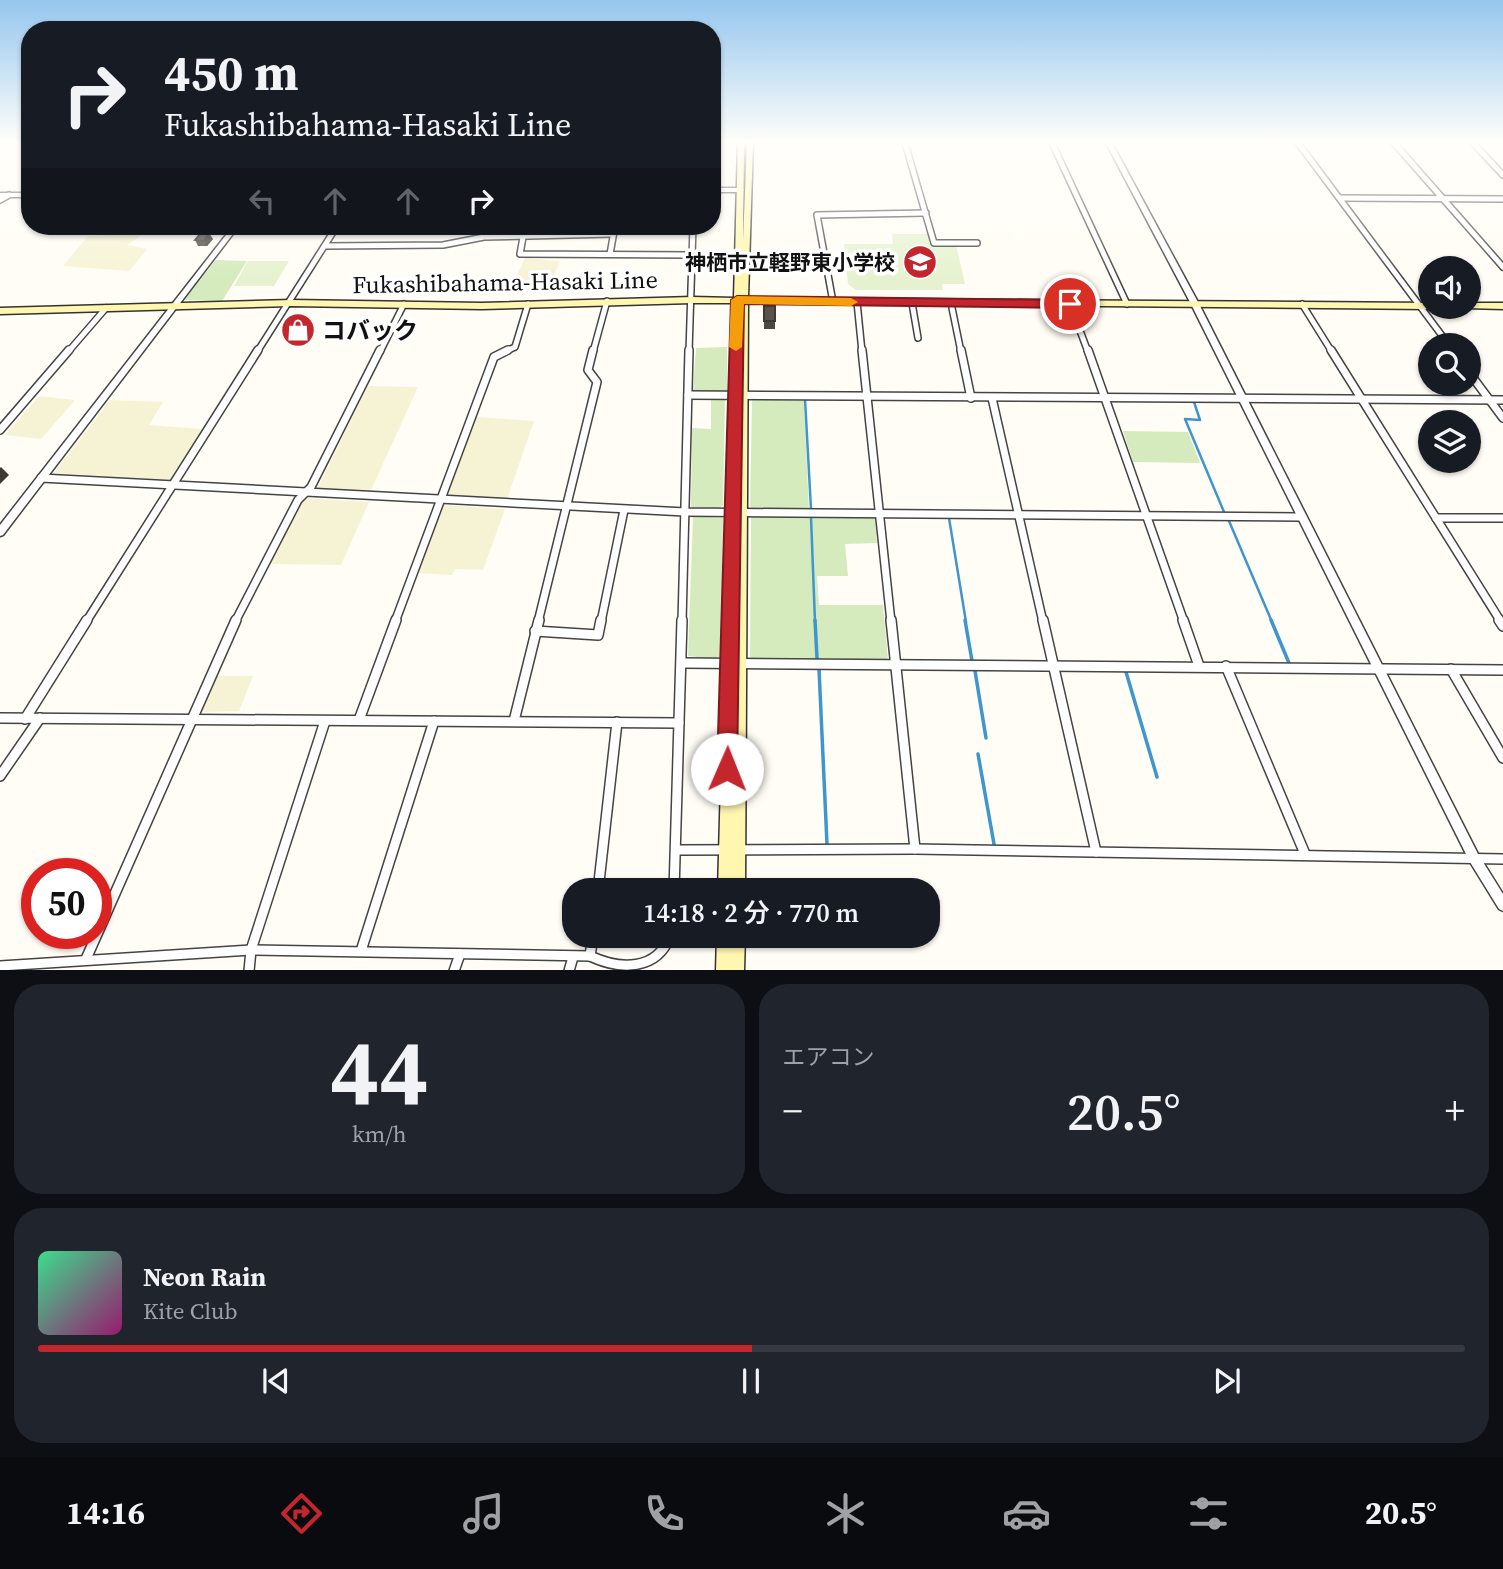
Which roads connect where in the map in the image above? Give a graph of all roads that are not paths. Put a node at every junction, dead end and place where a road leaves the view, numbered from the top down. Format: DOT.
graph roads {
  1 [pos="747,188"];
  2 [pos="919,188"];
  3 [pos="1073,188"];
  4 [pos="1133,188"];
  5 [pos="1333,188"];
  6 [pos="1435,188"];
  7 [pos="721,190"];
  8 [pos="741,190"];
  9 [pos="21,195"];
  10 [pos="0,198"];
  11 [pos="1340,198"];
  12 [pos="1444,198"];
  13 [pos="1503,199"];
  14 [pos="926,213"];
  15 [pos="229,235"];
  16 [pos="332,235"];
  17 [pos="568,235"];
  18 [pos="613,235"];
  19 [pos="692,235"];
  20 [pos="523,236"];
  21 [pos="977,243"];
  22 [pos="326,246"];
  23 [pos="610,254"];
  24 [pos="691,254"];
  25 [pos="1503,267"];
  26 [pos="1418,297"];
  27 [pos="692,300"];
  28 [pos="741,300"];
  29 [pos="607,301"];
  30 [pos="833,302"];
  31 [pos="858,302"];
  32 [pos="291,303"];
  33 [pos="912,303"];
  34 [pos="951,303"];
  35 [pos="404,304"];
  36 [pos="528,304"];
  37 [pos="1070,304"];
  38 [pos="1127,304"];
  39 [pos="1195,304"];
  40 [pos="1302,304"];
  41 [pos="175,306"];
  42 [pos="1418,306"];
  43 [pos="1481,306"];
  44 [pos="1503,306"];
  45 [pos="106,308"];
  46 [pos="0,311"];
  47 [pos="918,338"];
  48 [pos="1481,389"];
  49 [pos="688,395"];
  50 [pos="738,396"];
  51 [pos="867,397"];
  52 [pos="971,398"];
  53 [pos="992,398"];
  54 [pos="1106,398"];
  55 [pos="1241,399"];
  56 [pos="1362,399"];
  57 [pos="1489,400"];
  58 [pos="1503,400"];
  59 [pos="1503,418"];
  60 [pos="0,430"];
  61 [pos="41,478"];
  62 [pos="173,486"];
  63 [pos="305,493"];
  64 [pos="440,500"];
  65 [pos="564,508"];
  66 [pos="624,510"];
  67 [pos="685,512"];
  68 [pos="879,513"];
  69 [pos="737,514"];
  70 [pos="1019,514"];
  71 [pos="1146,514"];
  72 [pos="1301,517"];
  73 [pos="1436,518"];
  74 [pos="1503,518"];
  75 [pos="0,532"];
  76 [pos="1503,626"];
  77 [pos="535,631"];
  78 [pos="683,663"];
  79 [pos="734,663"];
  80 [pos="895,664"];
  81 [pos="1199,666"];
  82 [pos="1226,666"];
  83 [pos="1054,667"];
  84 [pos="1379,669"];
  85 [pos="1451,669"];
  86 [pos="1503,670"];
  87 [pos="0,718"];
  88 [pos="40,718"];
  89 [pos="25,719"];
  90 [pos="325,720"];
  91 [pos="359,720"];
  92 [pos="190,721"];
  93 [pos="434,721"];
  94 [pos="514,721"];
  95 [pos="617,722"];
  96 [pos="679,723"];
  97 [pos="1503,758"];
  98 [pos="0,776"];
  99 [pos="915,849"];
  100 [pos="676,850"];
  101 [pos="725,850"];
  102 [pos="739,850"];
  103 [pos="1096,852"];
  104 [pos="1305,854"];
  105 [pos="1474,858"];
  106 [pos="1503,859"];
  107 [pos="599,878"];
  108 [pos="675,878"];
  109 [pos="725,878"];
  110 [pos="738,878"];
  111 [pos="1503,905"];
  112 [pos="591,948"];
  113 [pos="667,948"];
  114 [pos="724,948"];
  115 [pos="738,948"];
  116 [pos="251,950"];
  117 [pos="361,951"];
  118 [pos="460,954"];
  119 [pos="590,956"];
  120 [pos="573,957"];
  121 [pos="86,959"];
  122 [pos="0,966"];
  123 [pos="21,968"];
  124 [pos="249,970"];
  125 [pos="454,970"];
  126 [pos="569,970"];
  127 [pos="723,970"];
  128 [pos="737,970"];
  1 -- 28 [label="main road"];
  2 -- 14 [label="street"];
  3 -- 38 [label="street"];
  4 -- 39 [label="street"];
  5 -- 11 [label="street"];
  6 -- 12 [label="street"];
  7 -- 8 [label="street"];
  8 -- 28 [label="main road"];
  9 -- 10 [label="street"];
  11 -- 12 [label="street"];
  11 -- 26 [label="street"];
  12 -- 13 [label="street"];
  12 -- 25 [label="street"];
  14 -- 21 [label="street"];
  14 -- 30 [label="street"];
  15 -- 41 [label="street"];
  16 -- 22 [label="street"];
  17 -- 20 [label="street"];
  18 -- 23 [label="street"];
  19 -- 24 [label="street"];
  20 -- 22 [label="street"];
  20 -- 23 [label="street"];
  22 -- 32 [label="street"];
  23 -- 24 [label="street"];
  24 -- 27 [label="street"];
  27 -- 28 [label="main road, Fukashibahama-Hasaki Line"];
  27 -- 29 [label="main road, Fukashibahama-Hasaki Line"];
  27 -- 49 [label="street"];
  28 -- 30 [label="main road, Fukashibahama-Hasaki Line"];
  28 -- 50 [label="main road"];
  29 -- 36 [label="main road, Fukashibahama-Hasaki Line"];
  29 -- 65 [label="street"];
  30 -- 31 [label="main road, Fukashibahama-Hasaki Line"];
  31 -- 33 [label="main road, Fukashibahama-Hasaki Line"];
  31 -- 51 [label="street"];
  32 -- 35 [label="main road, Fukashibahama-Hasaki Line"];
  32 -- 41 [label="main road, Fukashibahama-Hasaki Line"];
  32 -- 62 [label="street"];
  33 -- 34 [label="main road, Fukashibahama-Hasaki Line"];
  33 -- 47 [label="street"];
  34 -- 37 [label="main road, Fukashibahama-Hasaki Line"];
  34 -- 52 [label="street"];
  35 -- 36 [label="main road, Fukashibahama-Hasaki Line"];
  35 -- 63 [label="street"];
  36 -- 64 [label="street"];
  37 -- 38 [label="main road, Fukashibahama-Hasaki Line"];
  37 -- 54 [label="street"];
  38 -- 39 [label="main road, Fukashibahama-Hasaki Line"];
  39 -- 40 [label="main road, Fukashibahama-Hasaki Line"];
  39 -- 55 [label="street"];
  40 -- 42 [label="main road, Fukashibahama-Hasaki Line"];
  40 -- 56 [label="street"];
  41 -- 45 [label="main road, Fukashibahama-Hasaki Line"];
  41 -- 61 [label="street"];
  43 -- 44 [label="main road"];
  45 -- 46 [label="main road, Fukashibahama-Hasaki Line"];
  45 -- 60 [label="street"];
  48 -- 57 [label="street"];
  49 -- 50 [label="street"];
  49 -- 67 [label="street"];
  50 -- 51 [label="street"];
  50 -- 69 [label="main road"];
  51 -- 52 [label="street"];
  51 -- 68 [label="street"];
  52 -- 53 [label="street"];
  53 -- 54 [label="street"];
  53 -- 70 [label="street"];
  54 -- 55 [label="street"];
  54 -- 71 [label="street"];
  55 -- 56 [label="street"];
  55 -- 72 [label="street"];
  56 -- 57 [label="street"];
  56 -- 73 [label="street"];
  57 -- 58 [label="street"];
  57 -- 59 [label="street"];
  61 -- 62 [label="street"];
  61 -- 75 [label="street"];
  62 -- 63 [label="street"];
  62 -- 89 [label="street"];
  63 -- 64 [label="street"];
  63 -- 92 [label="street"];
  64 -- 65 [label="street"];
  64 -- 91 [label="street"];
  65 -- 66 [label="street"];
  65 -- 77 [label="street"];
  66 -- 67 [label="street"];
  66 -- 77 [label="street"];
  67 -- 69 [label="street"];
  67 -- 78 [label="street"];
  68 -- 69 [label="street"];
  68 -- 70 [label="street"];
  68 -- 80 [label="street"];
  69 -- 79 [label="main road"];
  70 -- 71 [label="street"];
  70 -- 83 [label="street"];
  71 -- 72 [label="street"];
  71 -- 81 [label="street"];
  72 -- 84 [label="street"];
  73 -- 74 [label="street"];
  73 -- 76 [label="street"];
  77 -- 94 [label="street"];
  78 -- 79 [label="street"];
  78 -- 96 [label="street"];
  79 -- 80 [label="street"];
  79 -- 101 [label="main road"];
  79 -- 102 [label="main road"];
  80 -- 83 [label="street"];
  80 -- 99 [label="street"];
  81 -- 82 [label="street"];
  81 -- 83 [label="street"];
  82 -- 84 [label="street"];
  82 -- 104 [label="street"];
  83 -- 103 [label="street"];
  84 -- 85 [label="street"];
  84 -- 105 [label="street"];
  85 -- 86 [label="street"];
  85 -- 97 [label="street"];
  87 -- 89 [label="street"];
  88 -- 89 [label="street"];
  88 -- 92 [label="street"];
  88 -- 98 [label="street"];
  90 -- 91 [label="street"];
  90 -- 92 [label="street"];
  90 -- 116 [label="street"];
  91 -- 93 [label="street"];
  92 -- 121 [label="street"];
  93 -- 94 [label="street"];
  93 -- 117 [label="street"];
  94 -- 95 [label="street"];
  95 -- 96 [label="street"];
  95 -- 107 [label="street"];
  96 -- 100 [label="street"];
  99 -- 102 [label="street"];
  99 -- 103 [label="street"];
  100 -- 101 [label="street"];
  100 -- 108 [label="street"];
  101 -- 102 [label="street"];
  101 -- 109 [label="main road"];
  102 -- 110 [label="main road"];
  103 -- 104 [label="street"];
  104 -- 105 [label="street"];
  105 -- 106 [label="street"];
  105 -- 111 [label="street"];
  112 -- 119 [label="street"];
  113 -- 119 [label="street"];
  114 -- 127 [label="main road"];
  115 -- 128 [label="main road"];
  116 -- 117 [label="street"];
  116 -- 121 [label="street"];
  116 -- 124 [label="street"];
  117 -- 118 [label="street"];
  118 -- 120 [label="street"];
  118 -- 125 [label="street"];
  119 -- 120 [label="street"];
  120 -- 126 [label="street"];
  121 -- 123 [label="street"];
  122 -- 123 [label="street"];
}
